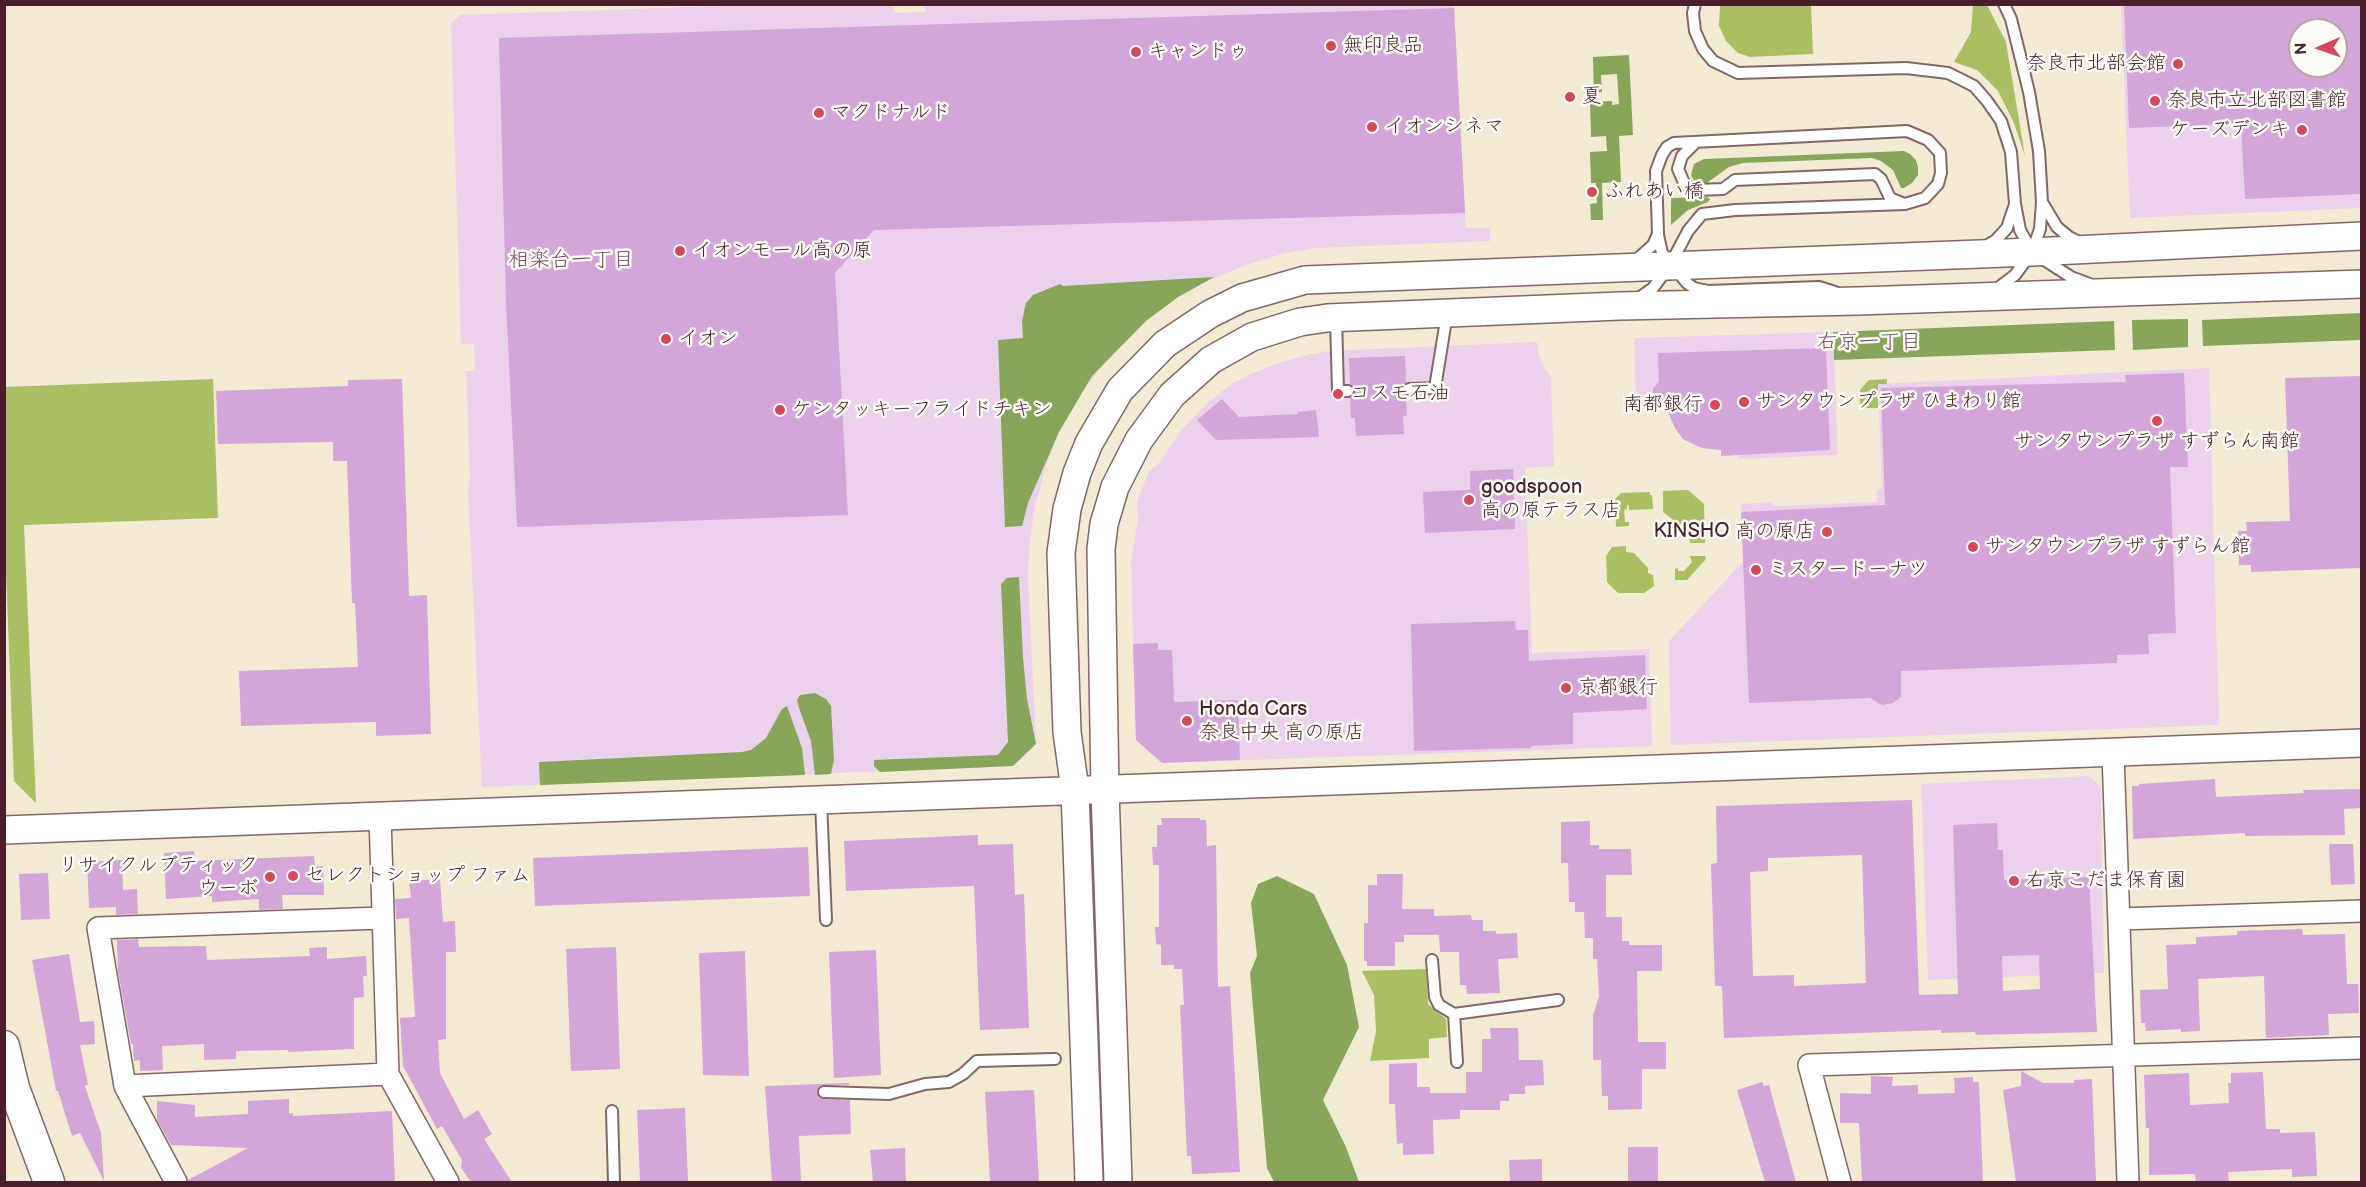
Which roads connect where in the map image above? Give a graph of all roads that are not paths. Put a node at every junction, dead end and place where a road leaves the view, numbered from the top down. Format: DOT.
graph roads {
  1 [pos="1695,4"];
  2 [pos="2004,4"];
  3 [pos="1696,142"];
  4 [pos="1723,189"];
  5 [pos="2042,202"];
  6 [pos="1905,204"];
  7 [pos="2015,204"];
  8 [pos="1710,212"];
  9 [pos="1658,234"];
  10 [pos="2361,236"];
  11 [pos="2097,249"];
  12 [pos="2032,252"];
  13 [pos="1974,254"];
  14 [pos="1670,265"];
  15 [pos="1619,266"];
  16 [pos="2361,284"];
  17 [pos="2110,292"];
  18 [pos="1986,296"];
  19 [pos="1858,301"];
  20 [pos="1620,306"];
  21 [pos="1447,313"];
  22 [pos="1336,318"];
  23 [pos="1409,389"];
  24 [pos="1348,391"];
  25 [pos="2361,743"];
  26 [pos="2114,753"];
  27 [pos="1075,790"];
  28 [pos="1104,790"];
  29 [pos="821,801"];
  30 [pos="380,816"];
  31 [pos="4,830"];
  32 [pos="2361,911"];
  33 [pos="382,918"];
  34 [pos="2119,919"];
  35 [pos="826,920"];
  36 [pos="1432,960"];
  37 [pos="1558,1000"];
  38 [pos="1454,1014"];
  39 [pos="4,1046"];
  40 [pos="2361,1048"];
  41 [pos="2124,1056"];
  42 [pos="1054,1059"];
  43 [pos="1457,1062"];
  44 [pos="388,1074"];
  45 [pos="125,1086"];
  46 [pos="824,1092"];
  47 [pos="612,1111"];
  48 [pos="49,1182"];
  49 [pos="176,1182"];
  50 [pos="448,1182"];
  51 [pos="614,1182"];
  52 [pos="1089,1182"];
  53 [pos="1118,1182"];
  54 [pos="1840,1182"];
  55 [pos="2128,1182"];
  1 -- 7 [label="lane"];
  2 -- 5 [label="lane"];
  3 -- 4 [label="lane"];
  3 -- 6 [label="lane"];
  3 -- 9 [label="lane"];
  4 -- 6 [label="lane"];
  4 -- 8 [label="lane"];
  5 -- 11 [label="lane"];
  5 -- 12 [label="lane"];
  6 -- 8 [label="lane"];
  7 -- 12 [label="lane"];
  7 -- 13 [label="lane"];
  8 -- 14 [label="lane"];
  9 -- 14 [label="lane"];
  9 -- 15 [label="lane"];
  10 -- 11 [label="street"];
  11 -- 12 [label="street"];
  12 -- 13 [label="street"];
  12 -- 17 [label="lane"];
  12 -- 18 [label="lane"];
  13 -- 14 [label="street"];
  14 -- 15 [label="street"];
  14 -- 19 [label="lane"];
  14 -- 20 [label="lane"];
  15 -- 27 [label="street"];
  16 -- 17 [label="street"];
  17 -- 18 [label="street"];
  18 -- 19 [label="street"];
  19 -- 20 [label="street"];
  20 -- 21 [label="street"];
  21 -- 22 [label="street"];
  21 -- 23 [label="lane"];
  22 -- 24 [label="lane"];
  22 -- 28 [label="street"];
  25 -- 26 [label="street"];
  26 -- 28 [label="street"];
  26 -- 34 [label="street"];
  27 -- 28 [label="street"];
  27 -- 29 [label="street"];
  27 -- 52 [label="street"];
  28 -- 53 [label="street"];
  29 -- 30 [label="street"];
  29 -- 35 [label="lane"];
  30 -- 31 [label="street"];
  30 -- 33 [label="street"];
  32 -- 34 [label="street"];
  33 -- 44 [label="street"];
  33 -- 45 [label="street"];
  34 -- 41 [label="street"];
  36 -- 38 [label="lane"];
  37 -- 38 [label="lane"];
  38 -- 43 [label="lane"];
  39 -- 48 [label="main road"];
  40 -- 41 [label="street"];
  41 -- 54 [label="street"];
  41 -- 55 [label="street"];
  42 -- 46 [label="lane"];
  44 -- 45 [label="street"];
  44 -- 50 [label="street"];
  45 -- 49 [label="street"];
  47 -- 51 [label="lane"];
}
